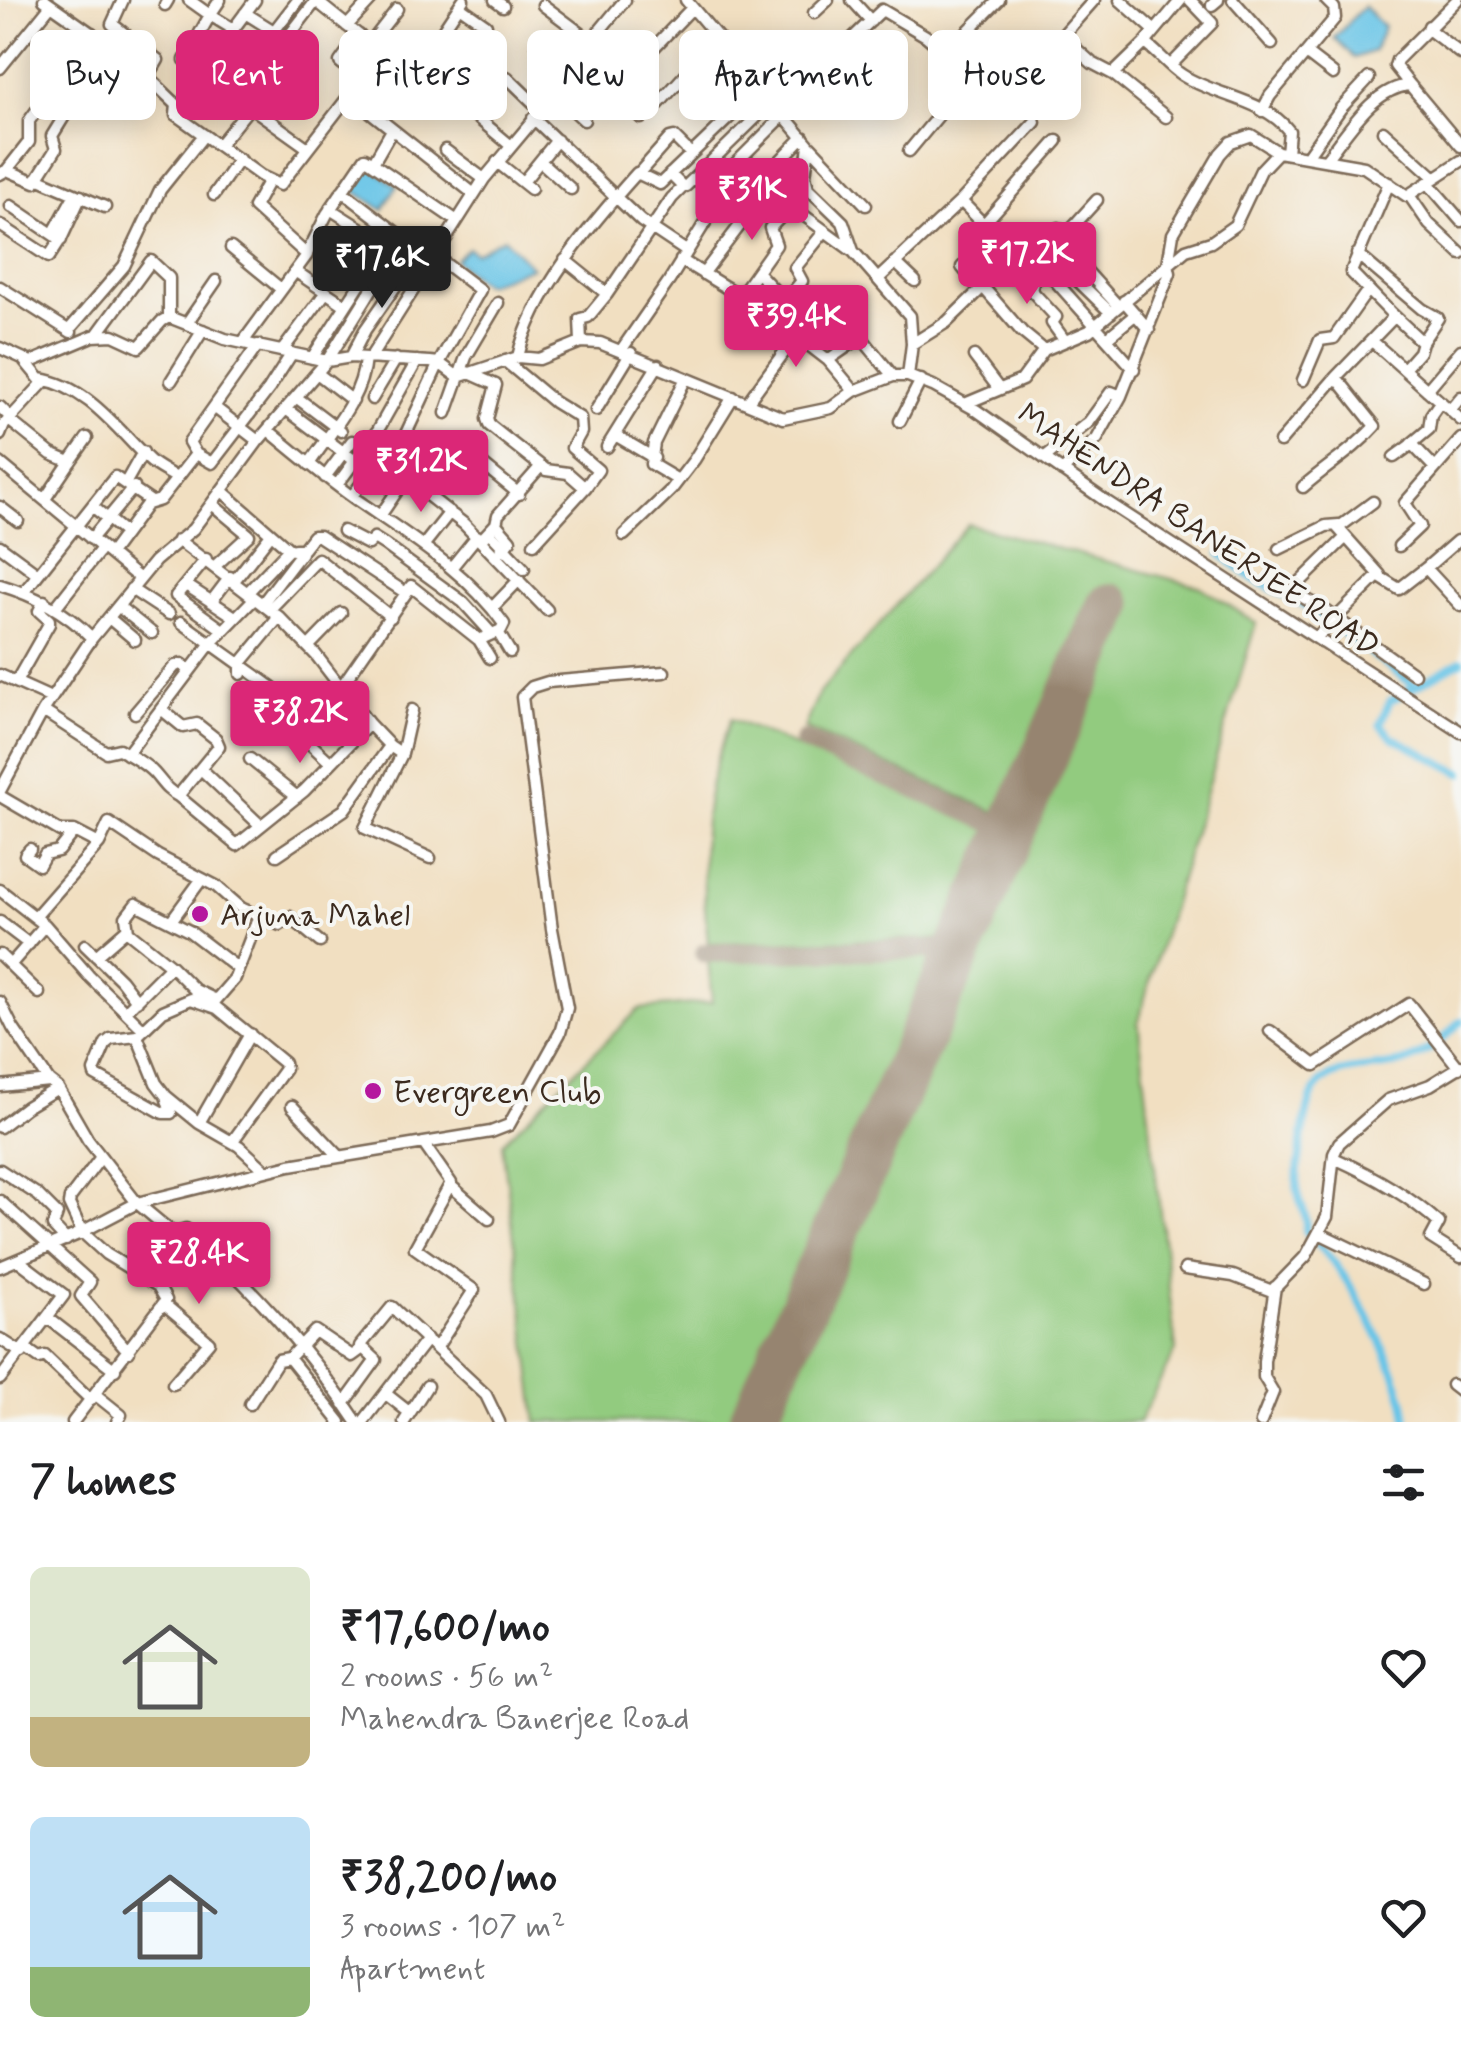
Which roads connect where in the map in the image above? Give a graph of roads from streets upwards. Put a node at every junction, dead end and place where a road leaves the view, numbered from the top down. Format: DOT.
graph roads {
  1 [pos="123,0"];
  2 [pos="188,0"];
  3 [pos="220,0"];
  4 [pos="256,0"];
  5 [pos="298,0"];
  6 [pos="372,0"];
  7 [pos="625,0"];
  8 [pos="828,0"];
  9 [pos="852,0"];
  10 [pos="999,0"];
  11 [pos="1094,0"];
  12 [pos="1119,0"];
  13 [pos="1181,0"];
  14 [pos="1190,0"];
  15 [pos="1234,0"];
  16 [pos="1326,0"];
  17 [pos="316,1"];
  18 [pos="1459,1"];
  19 [pos="47,3"];
  20 [pos="461,3"];
  21 [pos="689,4"];
  22 [pos="543,5"];
  23 [pos="879,5"];
  24 [pos="397,9"];
  25 [pos="246,13"];
  26 [pos="814,13"];
  27 [pos="210,15"];
  28 [pos="871,21"];
  29 [pos="486,25"];
  30 [pos="347,26"];
  31 [pos="1429,26"];
  32 [pos="233,29"];
  33 [pos="88,30"];
  34 [pos="119,30"];
  35 [pos="201,30"];
  36 [pos="352,30"];
  37 [pos="381,30"];
  38 [pos="443,30"];
  39 [pos="576,30"];
  40 [pos="599,30"];
  41 [pos="711,30"];
  42 [pos="862,30"];
  43 [pos="969,30"];
  44 [pos="1069,30"];
  45 [pos="1155,31"];
  46 [pos="659,37"];
  47 [pos="928,38"];
  48 [pos="1145,43"];
  49 [pos="1272,44"];
  50 [pos="1081,53"];
  51 [pos="1308,54"];
  52 [pos="1461,54"];
  53 [pos="1,65"];
  54 [pos="1171,65"];
  55 [pos="1113,74"];
  56 [pos="1333,74"];
  57 [pos="508,77"];
  58 [pos="1369,78"];
  59 [pos="679,82"];
  60 [pos="156,85"];
  61 [pos="1410,85"];
  62 [pos="527,102"];
  63 [pos="659,103"];
  64 [pos="339,108"];
  65 [pos="1262,110"];
  66 [pos="1166,117"];
  67 [pos="31,120"];
  68 [pos="62,120"];
  69 [pos="239,120"];
  70 [pos="268,120"];
  71 [pos="380,120"];
  72 [pos="478,120"];
  73 [pos="531,120"];
  74 [pos="541,120"];
  75 [pos="723,120"];
  76 [pos="754,120"];
  77 [pos="779,120"];
  78 [pos="790,120"];
  79 [pos="935,120"];
  80 [pos="1035,122"];
  81 [pos="392,130"];
  82 [pos="1383,131"];
  83 [pos="204,135"];
  84 [pos="557,140"];
  85 [pos="806,141"];
  86 [pos="1057,141"];
  87 [pos="219,145"];
  88 [pos="1461,146"];
  89 [pos="508,147"];
  90 [pos="308,148"];
  91 [pos="444,150"];
  92 [pos="909,151"];
  93 [pos="690,152"];
  94 [pos="1283,152"];
  95 [pos="1308,155"];
  96 [pos="1327,158"];
  97 [pos="238,159"];
  98 [pos="540,161"];
  99 [pos="1461,161"];
  100 [pos="497,162"];
  101 [pos="373,163"];
  102 [pos="2,171"];
  103 [pos="639,173"];
  104 [pos="670,174"];
  105 [pos="38,178"];
  106 [pos="484,179"];
  107 [pos="269,180"];
  108 [pos="1431,180"];
  109 [pos="1389,183"];
  110 [pos="683,187"];
  111 [pos="808,188"];
  112 [pos="570,189"];
  113 [pos="342,190"];
  114 [pos="751,190"];
  115 [pos="214,194"];
  116 [pos="474,194"];
  117 [pos="1409,194"];
  118 [pos="78,195"];
  119 [pos="615,198"];
  120 [pos="1097,200"];
  121 [pos="961,201"];
  122 [pos="866,205"];
  123 [pos="11,206"];
  124 [pos="791,206"];
  125 [pos="106,207"];
  126 [pos="1446,207"];
  127 [pos="330,208"];
  128 [pos="457,221"];
  129 [pos="1461,221"];
  130 [pos="740,224"];
  131 [pos="984,224"];
  132 [pos="1430,224"];
  133 [pos="0,225"];
  134 [pos="650,229"];
  135 [pos="824,232"];
  136 [pos="996,236"];
  137 [pos="57,237"];
  138 [pos="407,240"];
  139 [pos="378,242"];
  140 [pos="1005,245"];
  141 [pos="231,248"];
  142 [pos="420,250"];
  143 [pos="853,251"];
  144 [pos="398,252"];
  145 [pos="685,253"];
  146 [pos="308,254"];
  147 [pos="1357,254"];
  148 [pos="1461,254"];
  149 [pos="433,258"];
  150 [pos="1023,259"];
  151 [pos="566,260"];
  152 [pos="896,262"];
  153 [pos="1168,264"];
  154 [pos="1082,266"];
  155 [pos="295,271"];
  156 [pos="758,272"];
  157 [pos="703,274"];
  158 [pos="1074,277"];
  159 [pos="879,278"];
  160 [pos="970,278"];
  161 [pos="915,281"];
  162 [pos="216,282"];
  163 [pos="0,287"];
  164 [pos="281,288"];
  165 [pos="982,289"];
  166 [pos="1368,290"];
  167 [pos="326,292"];
  168 [pos="607,294"];
  169 [pos="784,302"];
  170 [pos="498,303"];
  171 [pos="345,305"];
  172 [pos="1118,307"];
  173 [pos="1136,314"];
  174 [pos="1391,314"];
  175 [pos="170,317"];
  176 [pos="187,323"];
  177 [pos="1096,325"];
  178 [pos="69,330"];
  179 [pos="203,330"];
  180 [pos="1149,330"];
  181 [pos="96,336"];
  182 [pos="797,336"];
  183 [pos="1107,338"];
  184 [pos="80,340"];
  185 [pos="1065,341"];
  186 [pos="1372,341"];
  187 [pos="243,342"];
  188 [pos="582,342"];
  189 [pos="1422,342"];
  190 [pos="912,344"];
  191 [pos="258,345"];
  192 [pos="0,348"];
  193 [pos="1044,350"];
  194 [pos="1461,350"];
  195 [pos="627,351"];
  196 [pos="287,352"];
  197 [pos="974,356"];
  198 [pos="350,357"];
  199 [pos="518,357"];
  200 [pos="312,358"];
  201 [pos="368,358"];
  202 [pos="396,359"];
  203 [pos="24,360"];
  204 [pos="417,360"];
  205 [pos="828,360"];
  206 [pos="327,361"];
  207 [pos="505,361"];
  208 [pos="439,364"];
  209 [pos="658,365"];
  210 [pos="1134,369"];
  211 [pos="1404,370"];
  212 [pos="317,373"];
  213 [pos="462,374"];
  214 [pos="893,376"];
  215 [pos="912,377"];
  216 [pos="1336,377"];
  217 [pos="40,378"];
  218 [pos="686,378"];
  219 [pos="1303,380"];
  220 [pos="170,381"];
  221 [pos="999,389"];
  222 [pos="1427,390"];
  223 [pos="854,391"];
  224 [pos="1121,396"];
  225 [pos="296,397"];
  226 [pos="734,397"];
  227 [pos="1461,397"];
  228 [pos="372,400"];
  229 [pos="353,401"];
  230 [pos="748,403"];
  231 [pos="967,403"];
  232 [pos="1445,406"];
  233 [pos="0,407"];
  234 [pos="214,407"];
  235 [pos="286,409"];
  236 [pos="596,410"];
  237 [pos="446,413"];
  238 [pos="10,419"];
  239 [pos="1461,420"];
  240 [pos="900,421"];
  241 [pos="239,427"];
  242 [pos="338,429"];
  243 [pos="268,430"];
  244 [pos="0,435"];
  245 [pos="615,435"];
  246 [pos="87,438"];
  247 [pos="325,439"];
  248 [pos="1461,439"];
  249 [pos="352,440"];
  250 [pos="258,441"];
  251 [pos="1280,442"];
  252 [pos="1411,444"];
  253 [pos="607,446"];
  254 [pos="400,448"];
  255 [pos="144,452"];
  256 [pos="344,453"];
  257 [pos="196,454"];
  258 [pos="1394,457"];
  259 [pos="475,458"];
  260 [pos="654,458"];
  261 [pos="1044,458"];
  262 [pos="355,461"];
  263 [pos="0,462"];
  264 [pos="70,462"];
  265 [pos="310,464"];
  266 [pos="391,466"];
  267 [pos="542,466"];
  268 [pos="1435,468"];
  269 [pos="1062,471"];
  270 [pos="325,476"];
  271 [pos="176,478"];
  272 [pos="406,478"];
  273 [pos="678,480"];
  274 [pos="130,485"];
  275 [pos="337,485"];
  276 [pos="1302,486"];
  277 [pos="453,488"];
  278 [pos="585,488"];
  279 [pos="222,491"];
  280 [pos="519,494"];
  281 [pos="352,496"];
  282 [pos="44,499"];
  283 [pos="150,502"];
  284 [pos="1373,502"];
  285 [pos="212,504"];
  286 [pos="92,506"];
  287 [pos="0,507"];
  288 [pos="450,512"];
  289 [pos="380,516"];
  290 [pos="108,520"];
  291 [pos="18,521"];
  292 [pos="1340,525"];
  293 [pos="76,526"];
  294 [pos="343,531"];
  295 [pos="486,533"];
  296 [pos="125,534"];
  297 [pos="272,534"];
  298 [pos="624,535"];
  299 [pos="1345,538"];
  300 [pos="91,539"];
  301 [pos="178,540"];
  302 [pos="1456,541"];
  303 [pos="368,544"];
  304 [pos="534,544"];
  305 [pos="0,546"];
  306 [pos="424,546"];
  307 [pos="1399,546"];
  308 [pos="1279,549"];
  309 [pos="295,550"];
  310 [pos="106,551"];
  311 [pos="500,552"];
  312 [pos="358,560"];
  313 [pos="210,563"];
  314 [pos="311,563"];
  315 [pos="451,568"];
  316 [pos="1426,568"];
  317 [pos="38,574"];
  318 [pos="522,574"];
  319 [pos="1380,576"];
  320 [pos="140,579"];
  321 [pos="232,579"];
  322 [pos="1461,583"];
  323 [pos="0,584"];
  324 [pos="186,584"];
  325 [pos="474,588"];
  326 [pos="131,589"];
  327 [pos="24,592"];
  328 [pos="406,593"];
  329 [pos="1450,593"];
  330 [pos="44,601"];
  331 [pos="211,602"];
  332 [pos="463,602"];
  333 [pos="263,604"];
  334 [pos="118,606"];
  335 [pos="1461,606"];
  336 [pos="55,608"];
  337 [pos="492,608"];
  338 [pos="547,610"];
  339 [pos="341,612"];
  340 [pos="169,614"];
  341 [pos="391,616"];
  342 [pos="451,616"];
  343 [pos="109,618"];
  344 [pos="235,618"];
  345 [pos="181,622"];
  346 [pos="1333,622"];
  347 [pos="222,630"];
  348 [pos="152,633"];
  349 [pos="495,633"];
  350 [pos="92,638"];
  351 [pos="1316,638"];
  352 [pos="136,640"];
  353 [pos="479,640"];
  354 [pos="211,643"];
  355 [pos="308,647"];
  356 [pos="510,652"];
  357 [pos="490,658"];
  358 [pos="241,668"];
  359 [pos="189,670"];
  360 [pos="664,672"];
  361 [pos="1414,674"];
  362 [pos="0,675"];
  363 [pos="16,682"];
  364 [pos="272,687"];
  365 [pos="340,688"];
  366 [pos="51,698"];
  367 [pos="161,709"];
  368 [pos="412,710"];
  369 [pos="43,711"];
  370 [pos="136,713"];
  371 [pos="369,724"];
  372 [pos="1461,732"];
  373 [pos="390,746"];
  374 [pos="127,754"];
  375 [pos="402,754"];
  376 [pos="250,760"];
  377 [pos="331,763"];
  378 [pos="201,770"];
  379 [pos="0,794"];
  380 [pos="178,796"];
  381 [pos="297,797"];
  382 [pos="260,824"];
  383 [pos="74,831"];
  384 [pos="99,844"];
  385 [pos="30,849"];
  386 [pos="277,856"];
  387 [pos="430,858"];
  388 [pos="201,880"];
  389 [pos="0,890"];
  390 [pos="259,916"];
  391 [pos="40,921"];
  392 [pos="171,921"];
  393 [pos="0,922"];
  394 [pos="128,930"];
  395 [pos="320,942"];
  396 [pos="29,944"];
  397 [pos="85,945"];
  398 [pos="0,955"];
  399 [pos="100,960"];
  400 [pos="11,964"];
  401 [pos="171,966"];
  402 [pos="236,968"];
  403 [pos="89,976"];
  404 [pos="39,993"];
  405 [pos="136,1001"];
  406 [pos="1,1004"];
  407 [pos="126,1011"];
  408 [pos="138,1030"];
  409 [pos="1270,1031"];
  410 [pos="250,1034"];
  411 [pos="1460,1067"];
  412 [pos="54,1084"];
  413 [pos="0,1086"];
  414 [pos="166,1096"];
  415 [pos="292,1106"];
  416 [pos="199,1123"];
  417 [pos="0,1127"];
  418 [pos="232,1142"];
  419 [pos="423,1143"];
  420 [pos="339,1156"];
  421 [pos="101,1157"];
  422 [pos="1334,1158"];
  423 [pos="0,1170"];
  424 [pos="265,1170"];
  425 [pos="451,1186"];
  426 [pos="0,1202"];
  427 [pos="137,1203"];
  428 [pos="489,1219"];
  429 [pos="82,1232"];
  430 [pos="66,1240"];
  431 [pos="1315,1240"];
  432 [pos="51,1246"];
  433 [pos="1461,1258"];
  434 [pos="18,1260"];
  435 [pos="0,1266"];
  436 [pos="1186,1269"];
  437 [pos="1424,1284"];
  438 [pos="1275,1287"];
  439 [pos="164,1304"];
  440 [pos="48,1318"];
  441 [pos="0,1339"];
  442 [pos="427,1339"];
  443 [pos="363,1348"];
  444 [pos="437,1348"];
  445 [pos="23,1350"];
  446 [pos="130,1352"];
  447 [pos="294,1352"];
  448 [pos="116,1370"];
  449 [pos="0,1380"];
  450 [pos="173,1384"];
  451 [pos="427,1386"];
  452 [pos="386,1394"];
  453 [pos="94,1398"];
  454 [pos="250,1404"];
  455 [pos="344,1404"];
  456 [pos="407,1417"];
  457 [pos="123,1420"];
  458 [pos="73,1422"];
  459 [pos="340,1422"];
  460 [pos="360,1422"];
  461 [pos="500,1422"];
  462 [pos="1261,1422"];
  1 -- 34 [label="street"];
  2 -- 27 [label="street"];
  3 -- 27 [label="street"];
  4 -- 25 [label="street"];
  5 -- 25 [label="street"];
  6 -- 30 [label="street"];
  7 -- 40 [label="street"];
  8 -- 26 [label="street"];
  9 -- 28 [label="street"];
  10 -- 43 [label="street"];
  11 -- 44 [label="street"];
  12 -- 45 [label="street"];
  13 -- 45 [label="street"];
  14 -- 54 [label="street"];
  15 -- 49 [label="street"];
  16 -- 51 [label="street"];
  17 -- 30 [label="street"];
  17 -- 32 [label="street"];
  18 -- 31 [label="street"];
  19 -- 33 [label="street"];
  19 -- 53 [label="street"];
  20 -- 29 [label="street"];
  20 -- 38 [label="street"];
  21 -- 41 [label="street"];
  21 -- 46 [label="street"];
  22 -- 39 [label="street"];
  23 -- 28 [label="street"];
  23 -- 47 [label="street"];
  24 -- 37 [label="street"];
  25 -- 32 [label="street"];
  27 -- 32 [label="street"];
  27 -- 35 [label="street"];
  28 -- 42 [label="street"];
  30 -- 36 [label="street"];
  31 -- 52 [label="street"];
  31 -- 61 [label="street"];
  45 -- 48 [label="street"];
  48 -- 54 [label="street"];
  48 -- 55 [label="street"];
  50 -- 55 [label="street"];
  51 -- 56 [label="street"];
  51 -- 65 [label="street"];
  54 -- 65 [label="street"];
  55 -- 66 [label="street"];
  57 -- 62 [label="street"];
  58 -- 95 [label="street"];
  59 -- 63 [label="street"];
  60 -- 83 [label="street"];
  61 -- 88 [label="street"];
  61 -- 96 [label="street"];
  64 -- 90 [label="street"];
  65 -- 94 [label="street"];
  67 -- 102 [label="street"];
  68 -- 105 [label="street"];
  69 -- 87 [label="street"];
  70 -- 90 [label="street"];
  71 -- 81 [label="street"];
  72 -- 89 [label="street"];
  73 -- 89 [label="street"];
  74 -- 84 [label="street"];
  75 -- 93 [label="street"];
  76 -- 110 [label="street"];
  77 -- 145 [label="street"];
  78 -- 85 [label="street"];
  79 -- 92 [label="street"];
  80 -- 121 [label="street"];
  81 -- 101 [label="street"];
  81 -- 116 [label="street"];
  82 -- 108 [label="street"];
  83 -- 87 [label="street"];
  83 -- 178 [label="street"];
  84 -- 98 [label="street"];
  84 -- 119 [label="street"];
  85 -- 111 [label="street"];
  85 -- 114 [label="street"];
  85 -- 122 [label="street"];
  86 -- 131 [label="street"];
  87 -- 97 [label="street"];
  89 -- 100 [label="street"];
  90 -- 107 [label="street"];
  91 -- 106 [label="street"];
  93 -- 103 [label="street"];
  93 -- 104 [label="street"];
  94 -- 95 [label="street"];
  94 -- 153 [label="street"];
  94 -- 153 [label="street"];
  95 -- 96 [label="street"];
  96 -- 109 [label="street"];
  97 -- 107 [label="street"];
  97 -- 115 [label="street"];
  98 -- 100 [label="street"];
  98 -- 112 [label="street"];
  99 -- 108 [label="street"];
  100 -- 106 [label="street"];
  101 -- 113 [label="street"];
  101 -- 128 [label="street"];
  102 -- 105 [label="street"];
  103 -- 104 [label="street"];
  103 -- 119 [label="street"];
  104 -- 110 [label="street"];
  105 -- 118 [label="street"];
  106 -- 116 [label="street"];
  107 -- 146 [label="street"];
  108 -- 117 [label="street"];
  108 -- 126 [label="street"];
  109 -- 117 [label="street"];
  109 -- 147 [label="street"];
  110 -- 134 [label="street"];
  111 -- 124 [label="street"];
  111 -- 143 [label="street"];
  113 -- 127 [label="street"];
  113 -- 138 [label="street"];
  116 -- 128 [label="street"];
  117 -- 132 [label="street"];
  118 -- 125 [label="street"];
  118 -- 137 [label="street"];
  119 -- 134 [label="street"];
  119 -- 151 [label="street"];
  120 -- 150 [label="street"];
  121 -- 131 [label="street"];
  121 -- 152 [label="street"];
  123 -- 137 [label="street"];
  124 -- 135 [label="street"];
  124 -- 156 [label="street"];
  126 -- 129 [label="street"];
  126 -- 132 [label="street"];
  127 -- 139 [label="street"];
  127 -- 146 [label="street"];
  128 -- 149 [label="street"];
  130 -- 157 [label="street"];
  131 -- 136 [label="street"];
  132 -- 148 [label="street"];
  133 -- 137 [label="street"];
  134 -- 145 [label="street"];
  134 -- 168 [label="street"];
  135 -- 143 [label="street"];
  135 -- 169 [label="street"];
  136 -- 140 [label="street"];
  136 -- 160 [label="street"];
  138 -- 142 [label="street"];
  138 -- 144 [label="street"];
  139 -- 144 [label="street"];
  139 -- 171 [label="street"];
  140 -- 150 [label="street"];
  140 -- 160 [label="street"];
  141 -- 164 [label="street"];
  142 -- 149 [label="street"];
  142 -- 198 [label="street"];
  143 -- 159 [label="street"];
  144 -- 206 [label="street"];
  145 -- 157 [label="street"];
  145 -- 195 [label="street"];
  146 -- 155 [label="street"];
  147 -- 166 [label="street"];
  147 -- 189 [label="street"];
  149 -- 201 [label="street"];
  149 -- 208 [label="street"];
  150 -- 165 [label="street"];
  150 -- 177 [label="street"];
  150 -- 185 [label="street"];
  151 -- 168 [label="street"];
  151 -- 199 [label="street"];
  152 -- 159 [label="street"];
  152 -- 161 [label="street"];
  153 -- 172 [label="street"];
  153 -- 180 [label="street"];
  154 -- 172 [label="street"];
  155 -- 164 [label="street"];
  155 -- 167 [label="street"];
  156 -- 157 [label="street"];
  156 -- 169 [label="street"];
  158 -- 172 [label="street"];
  159 -- 190 [label="street"];
  160 -- 165 [label="street"];
  162 -- 176 [label="street"];
  163 -- 178 [label="street"];
  164 -- 187 [label="street"];
  165 -- 190 [label="street"];
  165 -- 193 [label="street"];
  166 -- 174 [label="street"];
  166 -- 219 [label="street"];
  167 -- 171 [label="street"];
  167 -- 196 [label="street"];
  168 -- 188 [label="street"];
  169 -- 182 [label="street"];
  170 -- 213 [label="street"];
  171 -- 200 [label="street"];
  172 -- 173 [label="street"];
  172 -- 177 [label="street"];
  173 -- 180 [label="street"];
  173 -- 183 [label="street"];
  174 -- 186 [label="street"];
  174 -- 189 [label="street"];
  175 -- 176 [label="street"];
  175 -- 181 [label="street"];
  175 -- 181 [label="street"];
  176 -- 179 [label="street"];
  177 -- 183 [label="street"];
  177 -- 185 [label="street"];
  178 -- 184 [label="street"];
  179 -- 187 [label="street"];
  179 -- 220 [label="street"];
  180 -- 210 [label="street"];
  181 -- 184 [label="street"];
  182 -- 205 [label="street"];
  182 -- 230 [label="street"];
  183 -- 210 [label="street"];
  184 -- 203 [label="street"];
  185 -- 193 [label="street"];
  186 -- 211 [label="street"];
  186 -- 216 [label="street"];
  187 -- 191 [label="street"];
  188 -- 195 [label="street"];
  188 -- 199 [label="street"];
  189 -- 211 [label="street"];
  190 -- 215 [label="street"];
  191 -- 196 [label="street"];
  191 -- 234 [label="street"];
  192 -- 203 [label="street"];
  193 -- 221 [label="street"];
  194 -- 222 [label="street"];
  195 -- 209 [label="street"];
  195 -- 236 [label="street"];
  196 -- 200 [label="street"];
  196 -- 241 [label="street"];
  197 -- 221 [label="street"];
  198 -- 201 [label="street"];
  198 -- 206 [label="street"];
  199 -- 207 [label="street"];
  200 -- 206 [label="street"];
  201 -- 202 [label="street"];
  201 -- 229 [label="street"];
  202 -- 204 [label="street"];
  202 -- 228 [label="street"];
  203 -- 217 [label="street"];
  204 -- 208 [label="street"];
  204 -- 262 [label="street"];
  205 -- 214 [label="street"];
  205 -- 223 [label="street"];
  206 -- 212 [label="street"];
  207 -- 213 [label="street"];
  207 -- 278 [label="street"];
  208 -- 213 [label="street"];
  208 -- 254 [label="street"];
  209 -- 218 [label="street"];
  209 -- 245 [label="street"];
  210 -- 224 [label="street"];
  211 -- 222 [label="street"];
  212 -- 225 [label="street"];
  212 -- 229 [label="street"];
  213 -- 237 [label="street"];
  213 -- 267 [label="street"];
  214 -- 215 [label="street"];
  214 -- 223 [label="street"];
  215 -- 231 [label="street, MAHENDRA BANERJEE ROAD"];
  215 -- 240 [label="street"];
  216 -- 251 [label="street"];
  216 -- 276 [label="street"];
  217 -- 238 [label="street"];
  217 -- 255 [label="street"];
  218 -- 226 [label="street"];
  218 -- 260 [label="street"];
  221 -- 231 [label="street"];
  222 -- 232 [label="street"];
  223 -- 230 [label="street"];
  224 -- 261 [label="street"];
  224 -- 269 [label="street"];
  225 -- 235 [label="street"];
  225 -- 242 [label="street"];
  226 -- 230 [label="street"];
  226 -- 273 [label="street"];
  227 -- 232 [label="street"];
  229 -- 242 [label="street"];
  231 -- 261 [label="street, MAHENDRA BANERJEE ROAD"];
  232 -- 239 [label="street"];
  232 -- 252 [label="street"];
  233 -- 238 [label="street"];
  234 -- 241 [label="street"];
  234 -- 257 [label="street"];
  235 -- 243 [label="street"];
  235 -- 247 [label="street"];
  238 -- 244 [label="street"];
  238 -- 264 [label="street"];
  241 -- 250 [label="street"];
  241 -- 257 [label="street"];
  242 -- 247 [label="street"];
  243 -- 250 [label="street"];
  243 -- 265 [label="street"];
  245 -- 253 [label="street"];
  245 -- 260 [label="street"];
  246 -- 264 [label="street"];
  247 -- 256 [label="street"];
  247 -- 265 [label="street"];
  248 -- 268 [label="street"];
  249 -- 256 [label="street"];
  250 -- 279 [label="street"];
  252 -- 258 [label="street"];
  252 -- 268 [label="street"];
  254 -- 266 [label="street"];
  254 -- 277 [label="street"];
  255 -- 271 [label="street"];
  255 -- 274 [label="street"];
  256 -- 262 [label="street"];
  256 -- 270 [label="street"];
  257 -- 271 [label="street"];
  259 -- 280 [label="street"];
  260 -- 273 [label="street"];
  261 -- 269 [label="street, MAHENDRA BANERJEE ROAD"];
  262 -- 275 [label="street"];
  263 -- 282 [label="street"];
  264 -- 282 [label="street"];
  265 -- 270 [label="street"];
  266 -- 272 [label="street"];
  266 -- 281 [label="street"];
  267 -- 278 [label="street"];
  267 -- 280 [label="street"];
  268 -- 307 [label="street"];
  269 -- 351 [label="street, MAHENDRA BANERJEE ROAD"];
  270 -- 275 [label="street"];
  271 -- 283 [label="street"];
  272 -- 288 [label="street"];
  272 -- 289 [label="street"];
  273 -- 298 [label="street"];
  274 -- 283 [label="street"];
  274 -- 286 [label="street"];
  274 -- 290 [label="street"];
  275 -- 281 [label="street"];
  278 -- 304 [label="street"];
  279 -- 285 [label="street"];
  279 -- 297 [label="street"];
  280 -- 295 [label="street"];
  281 -- 289 [label="street"];
  282 -- 293 [label="street"];
  283 -- 296 [label="street"];
  284 -- 292 [label="street"];
  285 -- 301 [label="street"];
  285 -- 313 [label="street"];
  286 -- 290 [label="street"];
  286 -- 293 [label="street"];
  287 -- 291 [label="street"];
  288 -- 295 [label="street"];
  288 -- 306 [label="street"];
  289 -- 306 [label="street"];
  290 -- 296 [label="street"];
  290 -- 300 [label="street"];
  292 -- 299 [label="street"];
  292 -- 308 [label="street"];
  293 -- 300 [label="street"];
  293 -- 317 [label="street"];
  294 -- 303 [label="street"];
  295 -- 311 [label="street"];
  295 -- 311 [label="street"];
  295 -- 315 [label="street"];
  296 -- 310 [label="street"];
  297 -- 309 [label="street"];
  297 -- 321 [label="street"];
  299 -- 319 [label="street"];
  299 -- 346 [label="street"];
  300 -- 310 [label="street"];
  301 -- 313 [label="street"];
  301 -- 320 [label="street"];
  302 -- 316 [label="street"];
  303 -- 312 [label="street"];
  303 -- 332 [label="street"];
  305 -- 317 [label="street"];
  306 -- 315 [label="street"];
  309 -- 312 [label="street"];
  309 -- 314 [label="street"];
  309 -- 333 [label="street"];
  309 -- 333 [label="street"];
  310 -- 320 [label="street"];
  310 -- 336 [label="street"];
  311 -- 318 [label="street"];
  312 -- 328 [label="street"];
  313 -- 321 [label="street"];
  313 -- 324 [label="street"];
  314 -- 333 [label="street"];
  314 -- 341 [label="street"];
  315 -- 325 [label="street"];
  316 -- 319 [label="street"];
  316 -- 329 [label="street"];
  317 -- 327 [label="street"];
  318 -- 337 [label="street"];
  318 -- 338 [label="street"];
  319 -- 346 [label="street"];
  320 -- 326 [label="street"];
  321 -- 331 [label="street"];
  321 -- 333 [label="street"];
  322 -- 329 [label="street"];
  323 -- 327 [label="street"];
  324 -- 331 [label="street"];
  324 -- 347 [label="street"];
  325 -- 332 [label="street"];
  325 -- 337 [label="street"];
  326 -- 334 [label="street"];
  326 -- 340 [label="street"];
  327 -- 330 [label="street"];
  328 -- 341 [label="street"];
  328 -- 342 [label="street"];
  329 -- 335 [label="street"];
  330 -- 336 [label="street"];
  330 -- 363 [label="street"];
  331 -- 344 [label="street"];
  332 -- 342 [label="street"];
  332 -- 349 [label="street"];
  333 -- 344 [label="street"];
  333 -- 355 [label="street"];
  333 -- 358 [label="street"];
  334 -- 343 [label="street"];
  334 -- 348 [label="street"];
  336 -- 350 [label="street"];
  337 -- 349 [label="street"];
  339 -- 355 [label="street"];
  341 -- 365 [label="street"];
  342 -- 353 [label="street"];
  343 -- 350 [label="street"];
  343 -- 352 [label="street"];
  344 -- 347 [label="street"];
  345 -- 354 [label="street"];
  346 -- 351 [label="street"];
  346 -- 361 [label="street"];
  347 -- 354 [label="street"];
  349 -- 353 [label="street"];
  349 -- 356 [label="street"];
  350 -- 366 [label="street"];
  351 -- 372 [label="street, MAHENDRA BANERJEE ROAD"];
  353 -- 357 [label="street"];
  354 -- 358 [label="street"];
  354 -- 359 [label="street"];
  355 -- 365 [label="street"];
  358 -- 364 [label="street"];
  359 -- 367 [label="street"];
  359 -- 370 [label="street"];
  360 -- 419 [label="street"];
  362 -- 363 [label="street"];
  363 -- 366 [label="street"];
  365 -- 371 [label="street"];
  365 -- 377 [label="street"];
  366 -- 369 [label="street"];
  367 -- 374 [label="street"];
  367 -- 378 [label="street"];
  368 -- 375 [label="street"];
  369 -- 374 [label="street"];
  369 -- 379 [label="street"];
  371 -- 373 [label="street"];
  371 -- 377 [label="street"];
  373 -- 375 [label="street"];
  373 -- 386 [label="street"];
  374 -- 380 [label="street"];
  375 -- 387 [label="street"];
  376 -- 381 [label="street"];
  377 -- 381 [label="street"];
  378 -- 380 [label="street"];
  378 -- 382 [label="street"];
  379 -- 383 [label="street"];
  380 -- 382 [label="street"];
  381 -- 382 [label="street"];
  383 -- 384 [label="street"];
  383 -- 385 [label="street"];
  384 -- 388 [label="street"];
  384 -- 391 [label="street"];
  388 -- 390 [label="street"];
  388 -- 392 [label="street"];
  389 -- 391 [label="street"];
  390 -- 395 [label="street"];
  390 -- 402 [label="street"];
  391 -- 396 [label="street"];
  391 -- 403 [label="street"];
  392 -- 394 [label="street"];
  392 -- 402 [label="street"];
  393 -- 396 [label="street"];
  394 -- 399 [label="street"];
  394 -- 401 [label="street"];
  396 -- 400 [label="street"];
  397 -- 399 [label="street"];
  398 -- 400 [label="street"];
  399 -- 403 [label="street"];
  399 -- 405 [label="street"];
  400 -- 404 [label="street"];
  401 -- 402 [label="street"];
  401 -- 405 [label="street"];
  403 -- 407 [label="street"];
  405 -- 407 [label="street"];
  406 -- 412 [label="street"];
  407 -- 408 [label="street"];
  408 -- 410 [label="street"];
  408 -- 414 [label="street"];
  408 -- 414 [label="street"];
  409 -- 411 [label="street"];
  410 -- 416 [label="street"];
  410 -- 418 [label="street"];
  411 -- 422 [label="street"];
  412 -- 413 [label="street"];
  412 -- 417 [label="street"];
  412 -- 421 [label="street"];
  414 -- 416 [label="street"];
  415 -- 420 [label="street"];
  416 -- 418 [label="street"];
  418 -- 424 [label="street"];
  419 -- 420 [label="street"];
  419 -- 425 [label="street"];
  420 -- 424 [label="street"];
  421 -- 427 [label="street"];
  421 -- 429 [label="street"];
  422 -- 431 [label="street"];
  422 -- 433 [label="street"];
  423 -- 430 [label="street"];
  424 -- 427 [label="street"];
  425 -- 428 [label="street"];
  425 -- 444 [label="street"];
  426 -- 432 [label="street"];
  427 -- 429 [label="street"];
  427 -- 447 [label="street"];
  429 -- 430 [label="street"];
  429 -- 439 [label="street"];
  430 -- 432 [label="street"];
  431 -- 437 [label="street"];
  431 -- 438 [label="street"];
  432 -- 434 [label="street"];
  432 -- 446 [label="street"];
  434 -- 435 [label="street"];
  434 -- 440 [label="street"];
  436 -- 438 [label="street"];
  438 -- 462 [label="street"];
  439 -- 446 [label="street"];
  439 -- 450 [label="street"];
  440 -- 445 [label="street"];
  440 -- 448 [label="street"];
  441 -- 445 [label="street"];
  442 -- 443 [label="street"];
  442 -- 444 [label="street"];
  442 -- 452 [label="street"];
  443 -- 447 [label="street"];
  443 -- 455 [label="street"];
  444 -- 461 [label="street"];
  445 -- 449 [label="street"];
  445 -- 453 [label="street"];
  446 -- 448 [label="street"];
  447 -- 454 [label="street"];
  447 -- 455 [label="street"];
  447 -- 459 [label="street"];
  448 -- 453 [label="street"];
  451 -- 456 [label="street"];
  452 -- 456 [label="street"];
  452 -- 460 [label="street"];
  453 -- 457 [label="street"];
  453 -- 458 [label="street"];
  455 -- 460 [label="street"];
}
